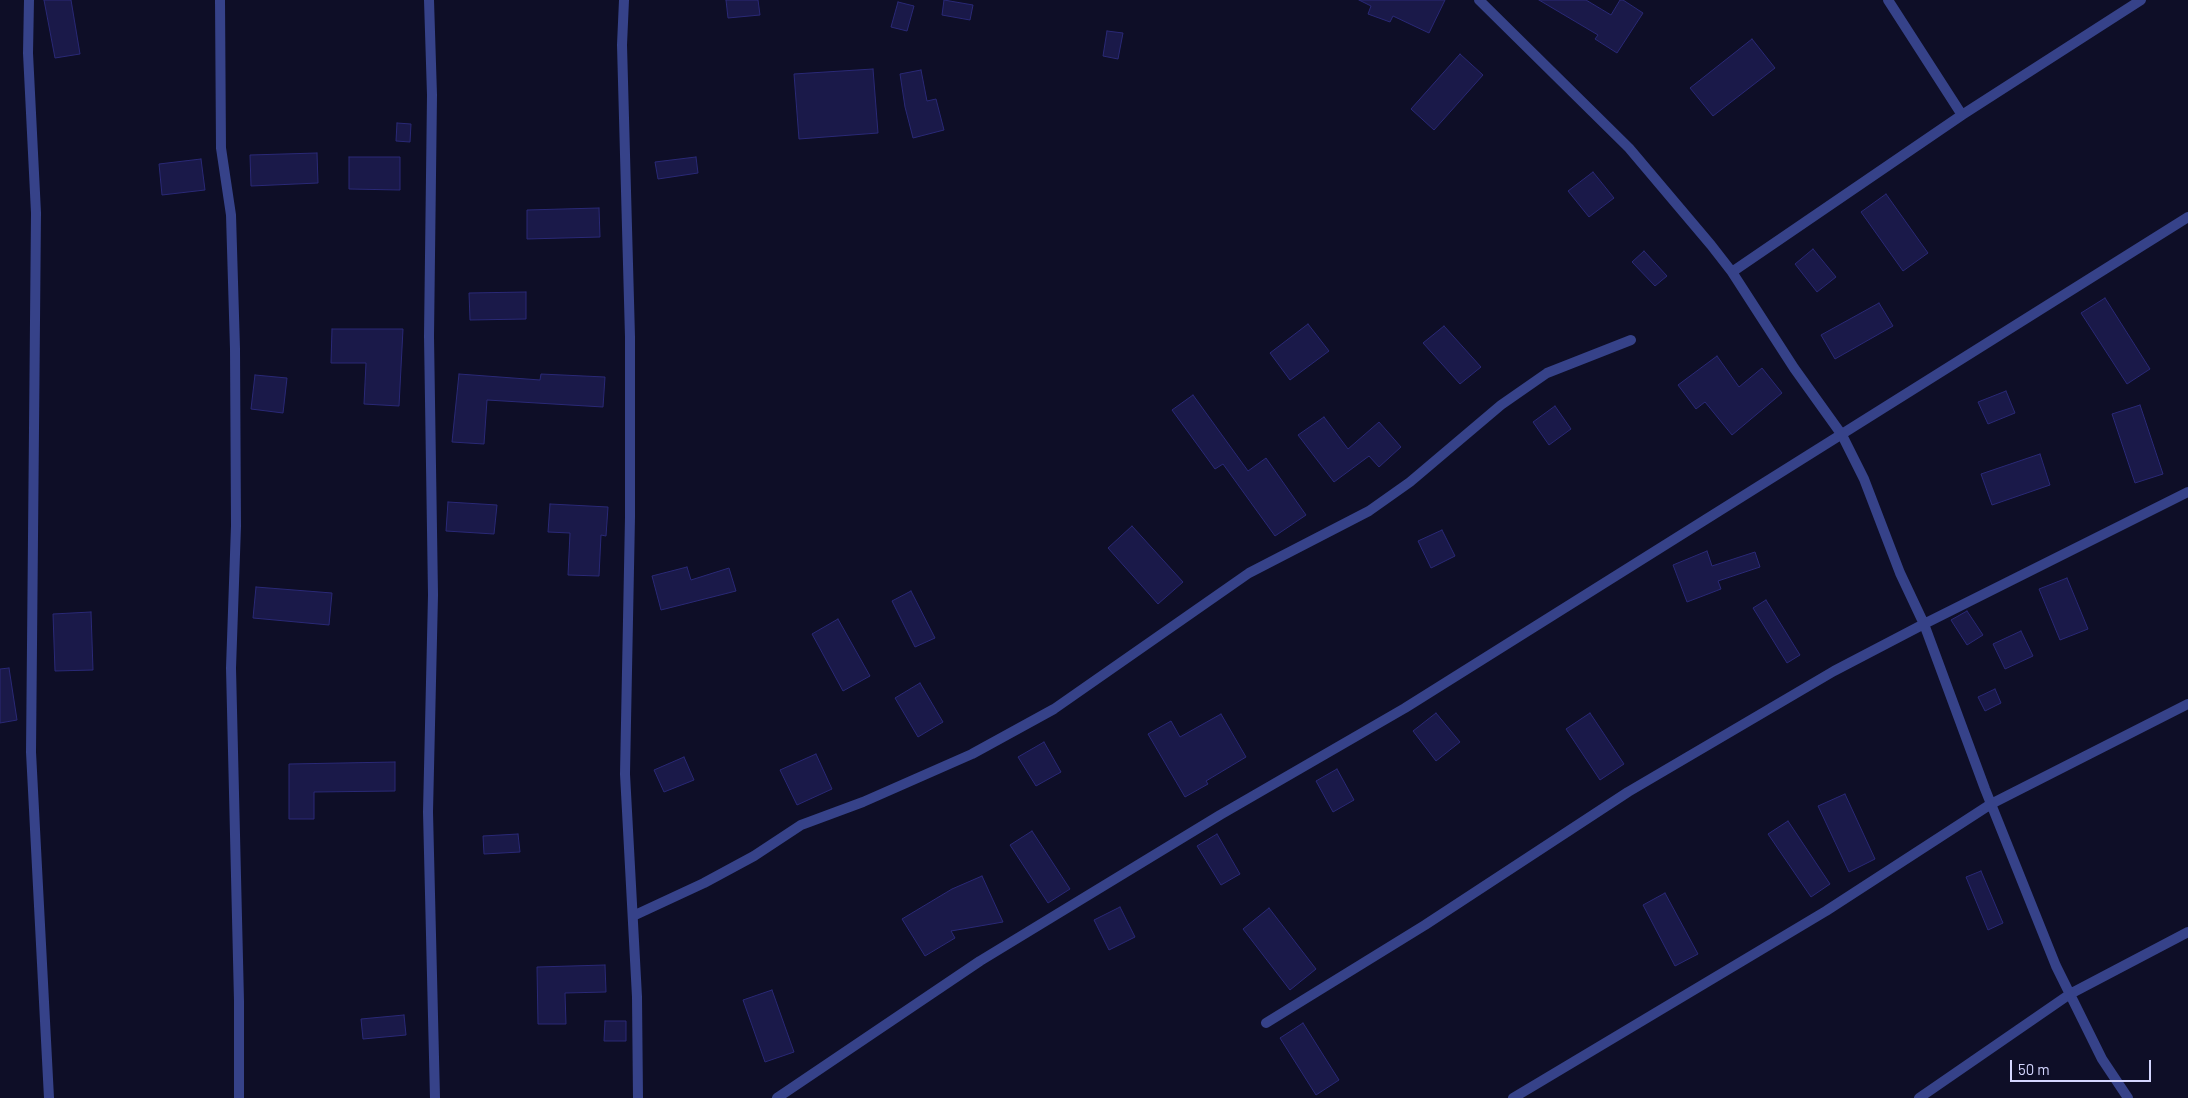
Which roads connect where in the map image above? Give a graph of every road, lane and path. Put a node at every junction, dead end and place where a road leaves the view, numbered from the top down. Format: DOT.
graph roads {
  1 [pos="29,0"];
  2 [pos="220,0"];
  3 [pos="429,0"];
  4 [pos="624,0"];
  5 [pos="1479,0"];
  6 [pos="1888,0"];
  7 [pos="2142,0"];
  8 [pos="2126,4"];
  9 [pos="1962,115"];
  10 [pos="2188,217"];
  11 [pos="1732,272"];
  12 [pos="1631,340"];
  13 [pos="1842,435"];
  14 [pos="2188,492"];
  15 [pos="1924,624"];
  16 [pos="2188,704"];
  17 [pos="1991,804"];
  18 [pos="633,916"];
  19 [pos="2188,932"];
  20 [pos="2070,994"];
  21 [pos="1266,1023"];
  22 [pos="49,1098"];
  23 [pos="239,1098"];
  24 [pos="435,1098"];
  25 [pos="638,1098"];
  26 [pos="777,1098"];
  27 [pos="1513,1098"];
  28 [pos="1919,1098"];
  29 [pos="2128,1098"];
  1 -- 22 [label="street"];
  2 -- 23 [label="street"];
  3 -- 24 [label="street"];
  4 -- 18 [label="street"];
  5 -- 11 [label="street"];
  6 -- 9 [label="street"];
  7 -- 8 [label="street"];
  8 -- 9 [label="street"];
  9 -- 11 [label="street"];
  10 -- 13 [label="street"];
  11 -- 13 [label="street"];
  12 -- 18 [label="street"];
  13 -- 15 [label="street"];
  13 -- 26 [label="street"];
  14 -- 15 [label="street"];
  15 -- 17 [label="street"];
  15 -- 21 [label="street"];
  16 -- 17 [label="street"];
  17 -- 20 [label="street"];
  17 -- 27 [label="street"];
  18 -- 25 [label="street"];
  19 -- 20 [label="street"];
  20 -- 28 [label="street"];
  20 -- 29 [label="street"];
}
